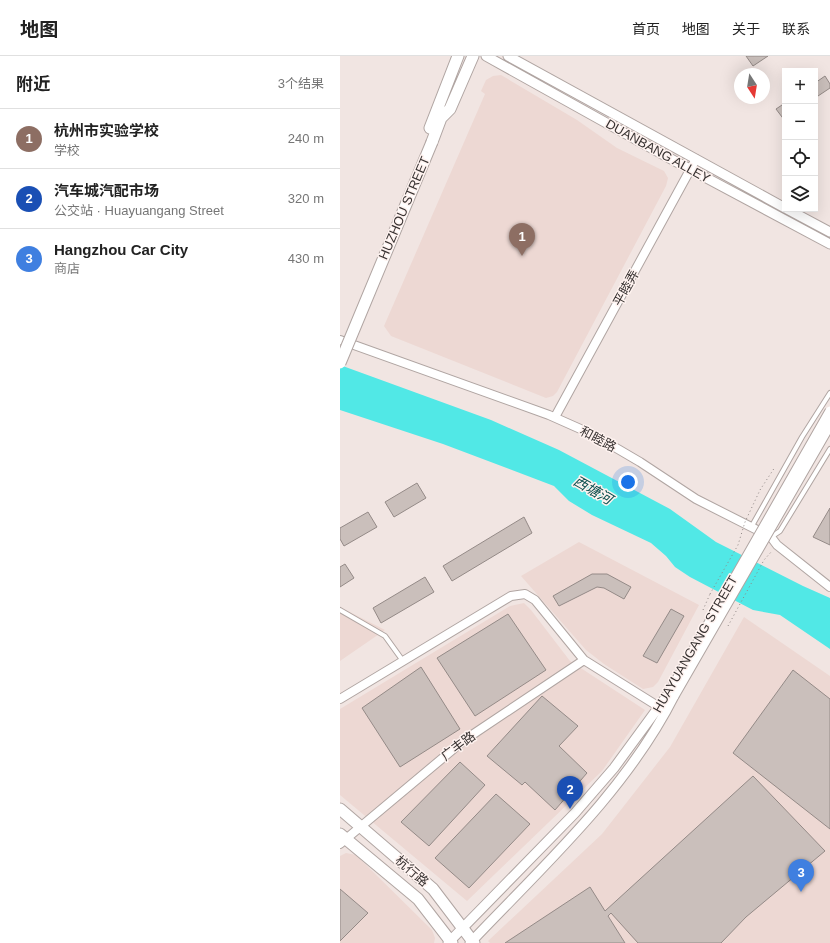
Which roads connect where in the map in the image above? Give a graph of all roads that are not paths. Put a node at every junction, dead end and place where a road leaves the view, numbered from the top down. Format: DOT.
graph roads {
  1 [pos="458,56"];
  2 [pos="473,56"];
  3 [pos="486,56"];
  4 [pos="508,56"];
  5 [pos="429,140"];
  6 [pos="696,159"];
  7 [pos="691,169"];
  8 [pos="782,206"];
  9 [pos="793,212"];
  10 [pos="830,232"];
  11 [pos="830,244"];
  12 [pos="340,340"];
  13 [pos="340,344"];
  14 [pos="340,363"];
  15 [pos="830,393"];
  16 [pos="830,410"];
  17 [pos="555,417"];
  18 [pos="830,425"];
  19 [pos="830,449"];
  20 [pos="754,530"];
  21 [pos="771,537"];
  22 [pos="830,586"];
  23 [pos="340,610"];
  24 [pos="584,660"];
  25 [pos="403,661"];
  26 [pos="672,695"];
  27 [pos="340,699"];
  28 [pos="663,709"];
  29 [pos="340,809"];
  30 [pos="360,826"];
  31 [pos="342,839"];
  32 [pos="462,928"];
  33 [pos="450,942"];
  34 [pos="472,942"];
  1 -- 5 [label="main road, HUZHOU STREET"];
  2 -- 5 [label="main road, HUZHOU STREET"];
  3 -- 7 [label="street, DUANBANG ALLEY"];
  4 -- 6 [label="street, DUANBANG ALLEY"];
  5 -- 13 [label="main road, HUZHOU STREET"];
  5 -- 14 [label="main road, HUZHOU STREET, bridge"];
  6 -- 7 [label="street, 平睦弄"];
  6 -- 8 [label="street, DUANBANG ALLEY"];
  7 -- 11 [label="street, DUANBANG ALLEY"];
  7 -- 17 [label="street, 平睦弄"];
  9 -- 10 [label="street, DUANBANG ALLEY"];
  12 -- 17 [label="street, 和睦路"];
  15 -- 20 [label="lane"];
  16 -- 26 [label="street, HUAYUANGANG STREET, bridge"];
  17 -- 20 [label="street, 和睦路"];
  18 -- 26 [label="street, HUAYUANGANG STREET, bridge"];
  19 -- 21 [label="lane"];
  20 -- 21 [label="street, 和睦路"];
  21 -- 22 [label="street"];
  23 -- 25 [label="lane"];
  24 -- 25 [label="street"];
  24 -- 28 [label="street"];
  24 -- 30 [label="street, 广丰路"];
  25 -- 27 [label="street"];
  26 -- 28 [label="street, HUAYUANGANG STREET"];
  28 -- 32 [label="street, HUAYUANGANG STREET"];
  28 -- 34 [label="street, HUAYUANGANG STREET"];
  29 -- 30 [label="main road, 杭行路"];
  30 -- 31 [label="street, 广丰路"];
  30 -- 32 [label="main road, 杭行路"];
  31 -- 33 [label="main road, 杭行路"];
  32 -- 33 [label="street, HUAYUANGANG STREET"];
  32 -- 34 [label="main road, 杭行路"];
}
